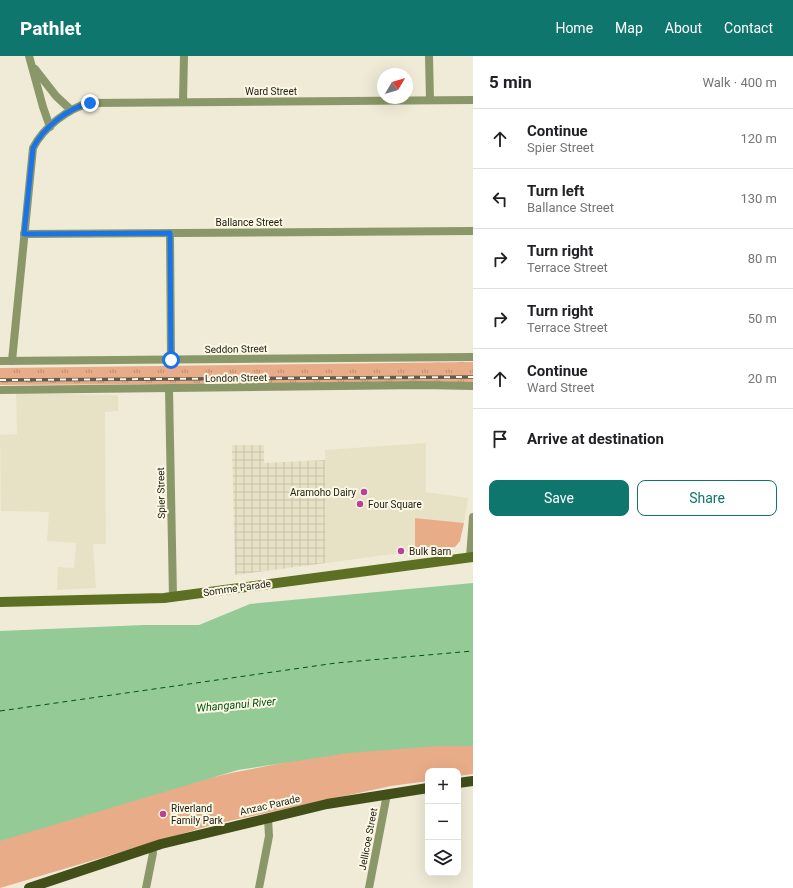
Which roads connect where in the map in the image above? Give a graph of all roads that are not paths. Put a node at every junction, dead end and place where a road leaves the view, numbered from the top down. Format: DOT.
graph roads {
  1 [pos="29,56"];
  2 [pos="184,56"];
  3 [pos="429,56"];
  4 [pos="32,66"];
  5 [pos="430,100"];
  6 [pos="473,100"];
  7 [pos="183,102"];
  8 [pos="71,110"];
  9 [pos="50,127"];
  10 [pos="473,231"];
  11 [pos="170,233"];
  12 [pos="24,234"];
  13 [pos="473,357"];
  14 [pos="171,360"];
  15 [pos="0,361"];
  16 [pos="12,361"];
  17 [pos="473,386"];
  18 [pos="169,389"];
  19 [pos="0,390"];
  20 [pos="473,517"];
  21 [pos="472,557"];
  22 [pos="173,597"];
  23 [pos="0,602"];
  24 [pos="473,781"];
  25 [pos="461,783"];
  26 [pos="425,788"];
  27 [pos="387,794"];
  28 [pos="268,818"];
  29 [pos="151,848"];
  30 [pos="29,888"];
  31 [pos="146,888"];
  32 [pos="259,888"];
  33 [pos="369,888"];
  1 -- 4 [label="street"];
  2 -- 7 [label="street"];
  3 -- 5 [label="street"];
  4 -- 8 [label="street"];
  4 -- 9 [label="street"];
  5 -- 6 [label="street, Ward Street"];
  5 -- 7 [label="street, Ward Street"];
  7 -- 8 [label="street, Ward Street"];
  8 -- 9 [label="street, Ward Street"];
  9 -- 12 [label="street, Ward Street"];
  10 -- 11 [label="street, Ballance Street"];
  11 -- 12 [label="street, Ballance Street"];
  11 -- 14 [label="street"];
  12 -- 16 [label="street, Ward Street"];
  13 -- 14 [label="street, Seddon Street"];
  14 -- 16 [label="street, Seddon Street"];
  15 -- 16 [label="street, Seddon Street"];
  17 -- 18 [label="street, London Street"];
  18 -- 19 [label="street, London Street"];
  18 -- 22 [label="street, Spier Street"];
  20 -- 21 [label="street"];
  21 -- 22 [label="main road, Somme Parade"];
  22 -- 23 [label="main road, Somme Parade"];
  24 -- 25 [label="main road"];
  26 -- 27 [label="main road, Anzac Parade"];
  27 -- 28 [label="main road, Anzac Parade"];
  27 -- 33 [label="street, Jellicoe Street"];
  28 -- 29 [label="main road, Anzac Parade"];
  28 -- 32 [label="street"];
  29 -- 30 [label="main road, Anzac Parade"];
  29 -- 31 [label="street"];
}
